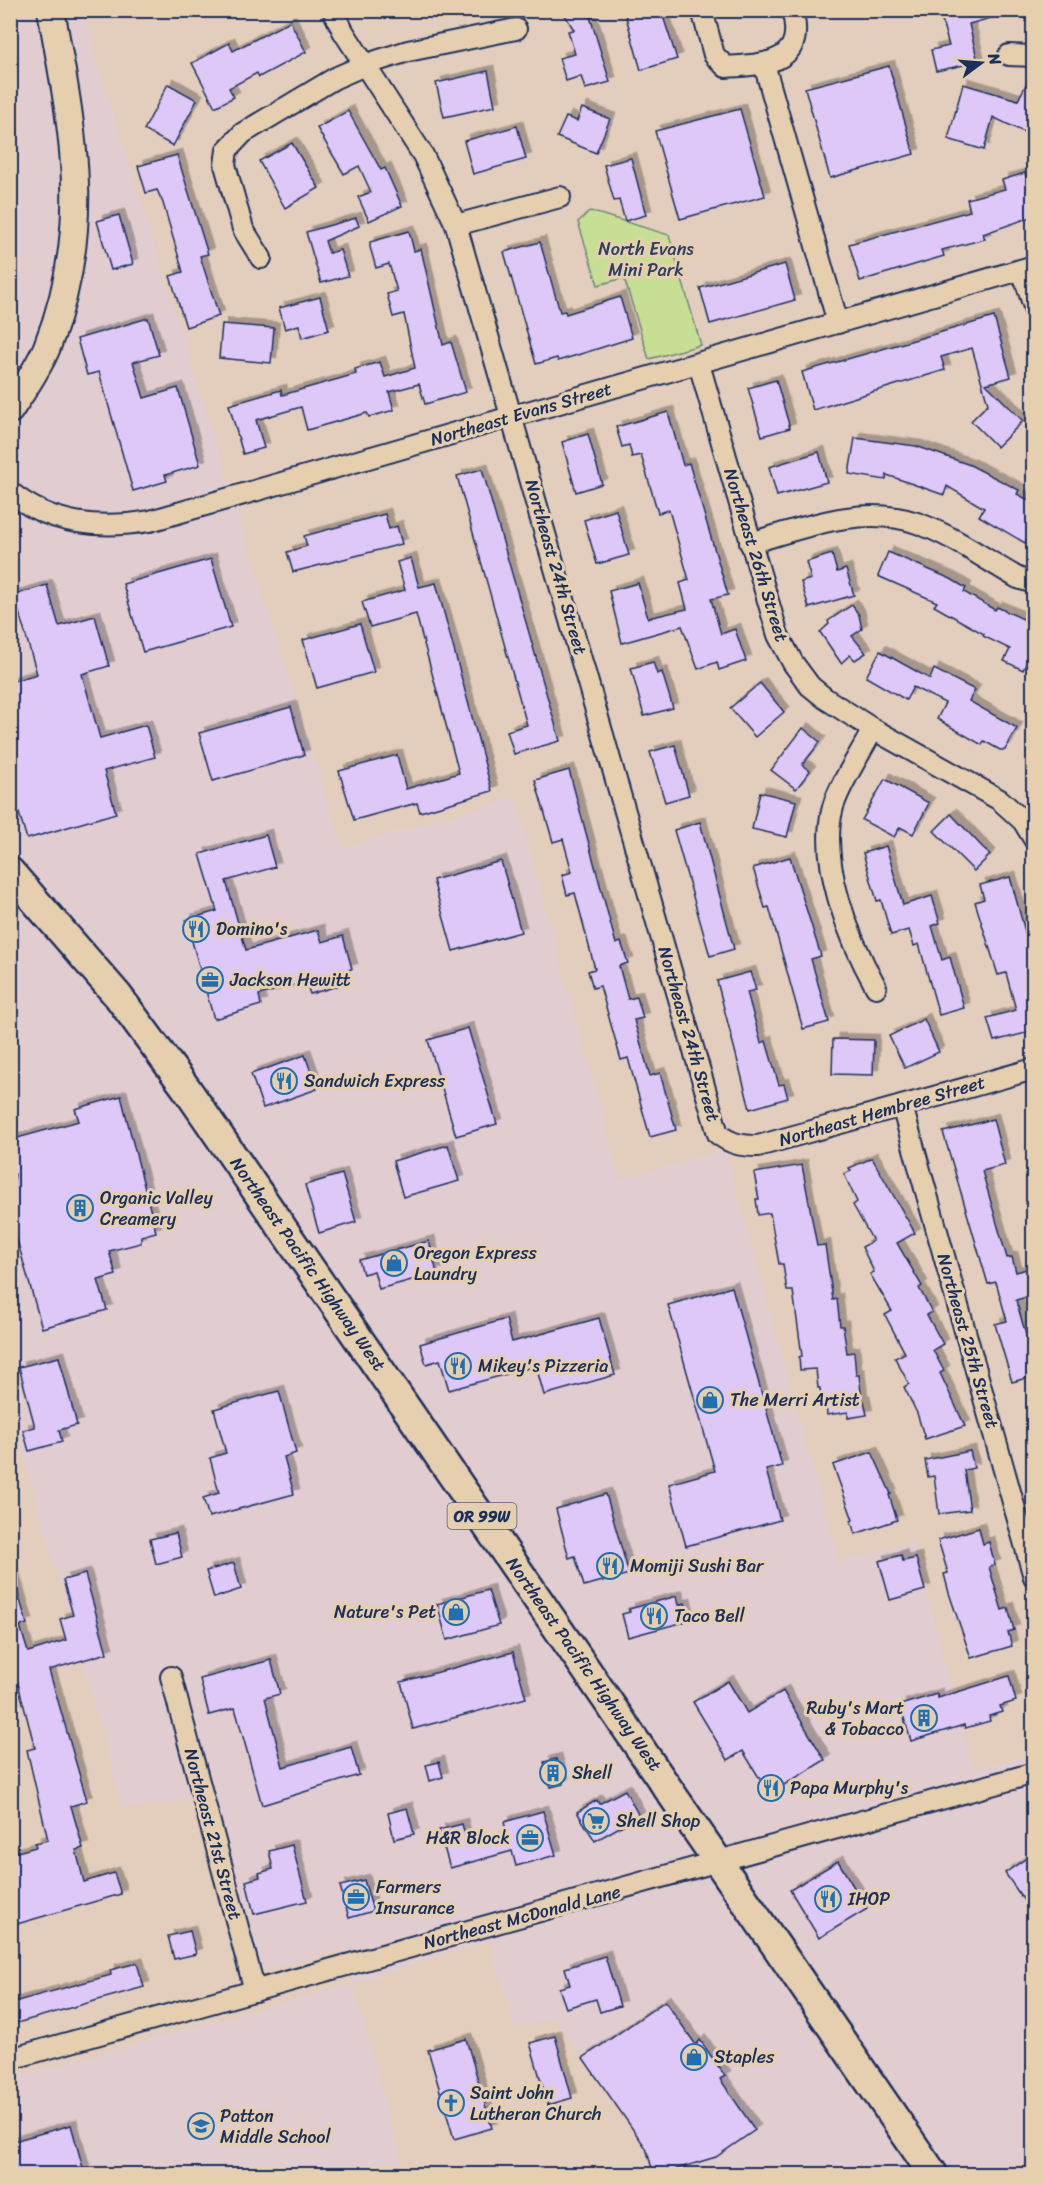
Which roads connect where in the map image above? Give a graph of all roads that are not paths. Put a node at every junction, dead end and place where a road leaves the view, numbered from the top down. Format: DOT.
graph roads {
  1 [pos="51,10"];
  2 [pos="333,10"];
  3 [pos="702,10"];
  4 [pos="792,10"];
  5 [pos="516,29"];
  6 [pos="1009,55"];
  7 [pos="1034,56"];
  8 [pos="367,64"];
  9 [pos="764,64"];
  10 [pos="560,196"];
  11 [pos="456,225"];
  12 [pos="261,258"];
  13 [pos="1028,268"];
  14 [pos="1034,307"];
  15 [pos="838,323"];
  16 [pos="699,363"];
  17 [pos="10,410"];
  18 [pos="513,416"];
  19 [pos="10,492"];
  20 [pos="750,543"];
  21 [pos="1034,583"];
  22 [pos="873,729"];
  23 [pos="1034,839"];
  24 [pos="10,872"];
  25 [pos="876,987"];
  26 [pos="1034,1069"];
  27 [pos="902,1106"];
  28 [pos="730,1142"];
  29 [pos="1029,1540"];
  30 [pos="1034,1576"];
  31 [pos="171,1677"];
  32 [pos="1034,1773"];
  33 [pos="719,1861"];
  34 [pos="255,1991"];
  35 [pos="10,2059"];
  36 [pos="933,2175"];
  1 -- 17 [label="main road"];
  2 -- 8 [label="street, Northeast 24th Street"];
  3 -- 9 [label="street"];
  4 -- 9 [label="street"];
  5 -- 8 [label="street"];
  6 -- 7 [label="street"];
  8 -- 11 [label="street, Northeast 24th Street"];
  8 -- 12 [label="street"];
  9 -- 15 [label="street"];
  10 -- 11 [label="street"];
  11 -- 18 [label="street, Northeast 24th Street"];
  13 -- 14 [label="street"];
  13 -- 15 [label="street, Northeast Evans Street"];
  15 -- 16 [label="street, Northeast Evans Street"];
  16 -- 18 [label="street, Northeast Evans Street"];
  16 -- 20 [label="street, Northeast 26th Street"];
  18 -- 19 [label="street, Northeast Evans Street"];
  18 -- 28 [label="street, Northeast 24th Street"];
  20 -- 21 [label="street"];
  20 -- 22 [label="street, Northeast 26th Street"];
  22 -- 23 [label="street, Northeast 26th Street"];
  22 -- 25 [label="street"];
  24 -- 33 [label="highway, Northeast Pacific Highway West / OR 99W"];
  26 -- 27 [label="street, Northeast Hembree Street"];
  27 -- 28 [label="street, Northeast Hembree Street"];
  27 -- 29 [label="street, Northeast 25th Street"];
  29 -- 30 [label="street, Northeast 25th Street"];
  31 -- 34 [label="street, Northeast 21st Street"];
  32 -- 33 [label="street, Northeast McDonald Lane"];
  33 -- 34 [label="street, Northeast McDonald Lane"];
  33 -- 36 [label="highway, Northeast Pacific Highway West / OR 99W"];
  34 -- 35 [label="street, Northeast McDonald Lane"];
}
